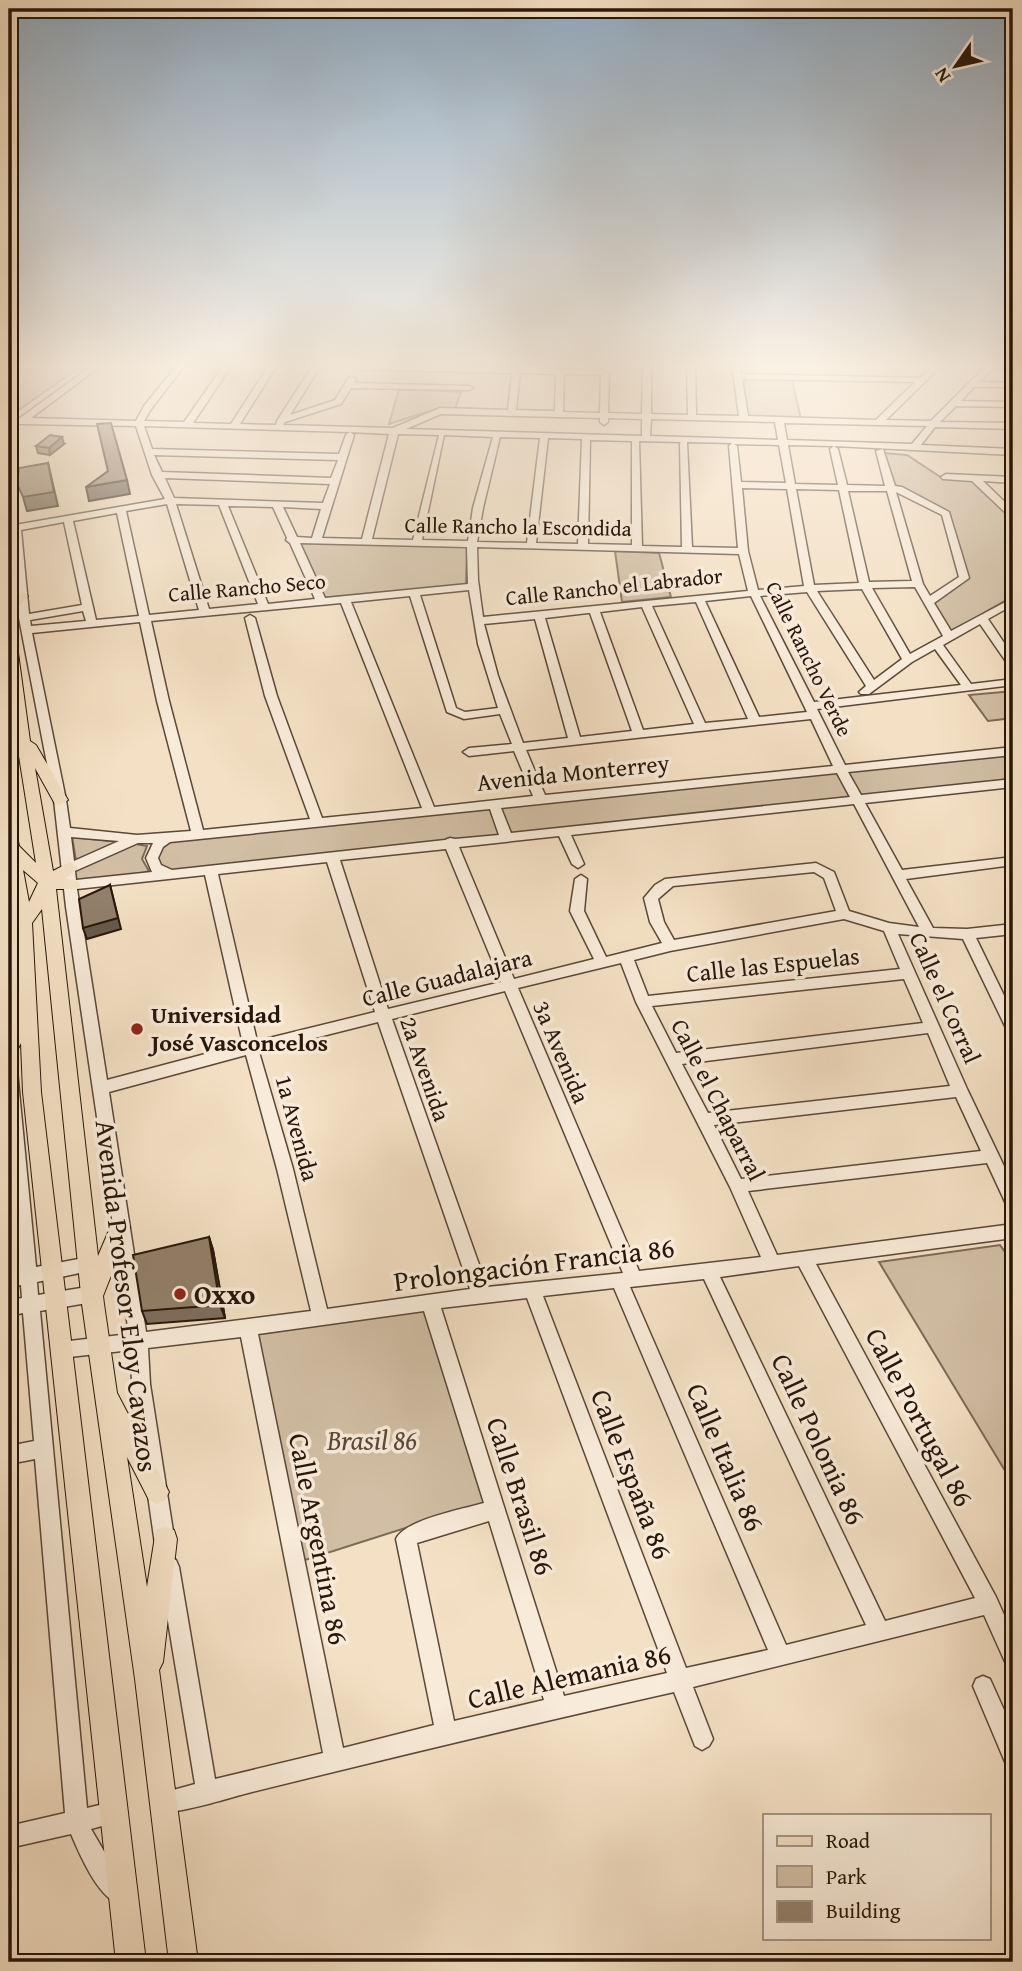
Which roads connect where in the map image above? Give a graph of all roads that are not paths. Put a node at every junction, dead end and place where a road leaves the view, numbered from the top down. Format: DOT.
graph roads {
  1 [pos="152,457"];
  2 [pos="341,457"];
  3 [pos="388,457"];
  4 [pos="436,457"];
  5 [pos="492,457"];
  6 [pos="542,457"];
  7 [pos="586,457"];
  8 [pos="635,457"];
  9 [pos="684,457"];
  10 [pos="734,457"];
  11 [pos="786,457"];
  12 [pos="836,457"];
  13 [pos="882,457"];
  14 [pos="157,475"];
  15 [pos="946,477"];
  16 [pos="974,478"];
  17 [pos="1013,480"];
  18 [pos="334,481"];
  19 [pos="737,485"];
  20 [pos="792,485"];
  21 [pos="844,486"];
  22 [pos="892,489"];
  23 [pos="170,501"];
  24 [pos="223,504"];
  25 [pos="277,505"];
  26 [pos="326,506"];
  27 [pos="121,509"];
  28 [pos="1013,515"];
  29 [pos="68,519"];
  30 [pos="13,528"];
  31 [pos="291,540"];
  32 [pos="316,540"];
  33 [pos="366,542"];
  34 [pos="417,543"];
  35 [pos="471,545"];
  36 [pos="531,547"];
  37 [pos="583,548"];
  38 [pos="637,549"];
  39 [pos="687,550"];
  40 [pos="743,551"];
  41 [pos="918,584"];
  42 [pos="865,585"];
  43 [pos="472,587"];
  44 [pos="809,587"];
  45 [pos="414,592"];
  46 [pos="752,592"];
  47 [pos="22,596"];
  48 [pos="344,598"];
  49 [pos="699,598"];
  50 [pos="321,600"];
  51 [pos="1013,601"];
  52 [pos="928,602"];
  53 [pos="646,605"];
  54 [pos="264,606"];
  55 [pos="87,607"];
  56 [pos="9,609"];
  57 [pos="204,611"];
  58 [pos="594,611"];
  59 [pos="539,616"];
  60 [pos="145,617"];
  61 [pos="250,618"];
  62 [pos="982,618"];
  63 [pos="479,621"];
  64 [pos="91,622"];
  65 [pos="25,624"];
  66 [pos="9,638"];
  67 [pos="950,638"];
  68 [pos="937,645"];
  69 [pos="908,660"];
  70 [pos="1013,664"];
  71 [pos="1013,682"];
  72 [pos="871,685"];
  73 [pos="968,687"];
  74 [pos="859,698"];
  75 [pos="504,710"];
  76 [pos="813,710"];
  77 [pos="755,721"];
  78 [pos="20,727"];
  79 [pos="701,727"];
  80 [pos="639,734"];
  81 [pos="575,741"];
  82 [pos="518,747"];
  83 [pos="1013,751"];
  84 [pos="470,752"];
  85 [pos="840,767"];
  86 [pos="1013,783"];
  87 [pos="540,798"];
  88 [pos="60,800"];
  89 [pos="857,800"];
  90 [pos="494,804"];
  91 [pos="430,812"];
  92 [pos="318,823"];
  93 [pos="65,832"];
  94 [pos="564,833"];
  95 [pos="198,835"];
  96 [pos="167,838"];
  97 [pos="506,838"];
  98 [pos="10,839"];
  99 [pos="137,839"];
  100 [pos="450,842"];
  101 [pos="332,856"];
  102 [pos="1013,861"];
  103 [pos="578,863"];
  104 [pos="211,869"];
  105 [pos="169,873"];
  106 [pos="900,875"];
  107 [pos="71,876"];
  108 [pos="142,878"];
  109 [pos="581,879"];
  110 [pos="47,881"];
  111 [pos="73,907"];
  112 [pos="844,915"];
  113 [pos="24,923"];
  114 [pos="889,928"];
  115 [pos="1013,929"];
  116 [pos="929,933"];
  117 [pos="967,934"];
  118 [pos="9,946"];
  119 [pos="670,946"];
  120 [pos="626,957"];
  121 [pos="602,962"];
  122 [pos="908,973"];
  123 [pos="510,987"];
  124 [pos="643,1002"];
  125 [pos="27,1003"];
  126 [pos="384,1018"];
  127 [pos="932,1027"];
  128 [pos="1013,1028"];
  129 [pos="251,1048"];
  130 [pos="9,1049"];
  131 [pos="672,1059"];
  132 [pos="9,1060"];
  133 [pos="100,1088"];
  134 [pos="960,1091"];
  135 [pos="704,1120"];
  136 [pos="991,1156"];
  137 [pos="737,1186"];
  138 [pos="1013,1200"];
  139 [pos="120,1227"];
  140 [pos="1013,1231"];
  141 [pos="803,1257"];
  142 [pos="772,1262"];
  143 [pos="89,1264"];
  144 [pos="709,1270"];
  145 [pos="52,1273"];
  146 [pos="27,1277"];
  147 [pos="627,1279"];
  148 [pos="9,1280"];
  149 [pos="532,1289"];
  150 [pos="93,1294"];
  151 [pos="481,1295"];
  152 [pos="55,1300"];
  153 [pos="430,1302"];
  154 [pos="30,1305"];
  155 [pos="9,1308"];
  156 [pos="321,1318"];
  157 [pos="248,1328"];
  158 [pos="139,1341"];
  159 [pos="99,1346"];
  160 [pos="61,1350"];
  161 [pos="106,1392"];
  162 [pos="43,1448"];
  163 [pos="9,1455"];
  164 [pos="157,1492"];
  165 [pos="496,1510"];
  166 [pos="165,1539"];
  167 [pos="989,1604"];
  168 [pos="879,1631"];
  169 [pos="781,1657"];
  170 [pos="1013,1657"];
  171 [pos="148,1679"];
  172 [pos="680,1679"];
  173 [pos="983,1686"];
  174 [pos="557,1707"];
  175 [pos="446,1733"];
  176 [pos="702,1739"];
  177 [pos="1013,1754"];
  178 [pos="335,1762"];
  179 [pos="208,1793"];
  180 [pos="163,1803"];
  181 [pos="116,1812"];
  182 [pos="77,1822"];
  183 [pos="9,1837"];
  184 [pos="124,1902"];
  185 [pos="131,1962"];
  186 [pos="184,1962"];
  1 -- 14 [label="street"];
  2 -- 18 [label="street"];
  3 -- 33 [label="street"];
  4 -- 34 [label="street"];
  5 -- 35 [label="street"];
  6 -- 36 [label="street"];
  7 -- 37 [label="street"];
  8 -- 38 [label="street"];
  9 -- 39 [label="street"];
  10 -- 19 [label="street, Calle Rancho Verde"];
  11 -- 20 [label="street"];
  12 -- 21 [label="street"];
  13 -- 22 [label="street"];
  14 -- 18 [label="street"];
  14 -- 23 [label="street"];
  15 -- 16 [label="street"];
  16 -- 17 [label="street"];
  16 -- 28 [label="street"];
  18 -- 26 [label="street"];
  19 -- 20 [label="street"];
  19 -- 40 [label="street, Calle Rancho Verde"];
  20 -- 21 [label="street"];
  20 -- 44 [label="street"];
  21 -- 22 [label="street"];
  21 -- 42 [label="street"];
  22 -- 41 [label="street"];
  22 -- 52 [label="street"];
  23 -- 24 [label="street"];
  23 -- 27 [label="street"];
  23 -- 57 [label="street"];
  24 -- 25 [label="street"];
  24 -- 54 [label="street"];
  25 -- 26 [label="street"];
  25 -- 31 [label="street"];
  26 -- 32 [label="street"];
  27 -- 29 [label="street"];
  27 -- 60 [label="street"];
  29 -- 30 [label="street"];
  29 -- 55 [label="street"];
  30 -- 47 [label="street"];
  31 -- 32 [label="street, Calle Rancho la Escondida"];
  31 -- 50 [label="street"];
  32 -- 33 [label="street, Calle Rancho la Escondida"];
  33 -- 34 [label="street, Calle Rancho la Escondida"];
  34 -- 35 [label="street, Calle Rancho la Escondida"];
  35 -- 36 [label="street, Calle Rancho la Escondida"];
  35 -- 43 [label="street"];
  36 -- 37 [label="street, Calle Rancho la Escondida"];
  37 -- 38 [label="street, Calle Rancho la Escondida"];
  38 -- 39 [label="street, Calle Rancho la Escondida"];
  39 -- 40 [label="street, Calle Rancho la Escondida"];
  40 -- 46 [label="street, Calle Rancho Verde"];
  41 -- 42 [label="street, Calle Rancho el Labrador"];
  41 -- 52 [label="street"];
  42 -- 44 [label="street, Calle Rancho el Labrador"];
  42 -- 69 [label="street"];
  43 -- 45 [label="street, Calle Rancho Seco"];
  43 -- 63 [label="street"];
  44 -- 46 [label="street, Calle Rancho el Labrador"];
  44 -- 72 [label="street"];
  45 -- 48 [label="street, Calle Rancho Seco"];
  45 -- 75 [label="street"];
  46 -- 49 [label="street, Calle Rancho el Labrador"];
  46 -- 76 [label="street, Calle Rancho Verde"];
  47 -- 56 [label="main road"];
  47 -- 65 [label="street"];
  48 -- 50 [label="street, Calle Rancho Seco"];
  48 -- 91 [label="street"];
  49 -- 53 [label="street, Calle Rancho el Labrador"];
  49 -- 77 [label="street"];
  50 -- 54 [label="street, Calle Rancho Seco"];
  51 -- 62 [label="street"];
  52 -- 67 [label="street"];
  53 -- 58 [label="street, Calle Rancho el Labrador"];
  53 -- 79 [label="street"];
  54 -- 57 [label="street, Calle Rancho Seco"];
  55 -- 64 [label="street"];
  55 -- 65 [label="street"];
  57 -- 60 [label="street, Calle Rancho Seco"];
  58 -- 59 [label="street, Calle Rancho el Labrador"];
  58 -- 80 [label="street"];
  59 -- 63 [label="street, Calle Rancho el Labrador"];
  59 -- 81 [label="street"];
  60 -- 64 [label="street, Calle Rancho Seco"];
  60 -- 95 [label="street"];
  61 -- 92 [label="street"];
  62 -- 67 [label="street"];
  62 -- 70 [label="street"];
  63 -- 75 [label="street"];
  64 -- 65 [label="street, Calle Rancho Seco"];
  65 -- 88 [label="street"];
  66 -- 78 [label="main road, Avenida Profesor Eloy Cavazos"];
  67 -- 68 [label="street"];
  68 -- 69 [label="street"];
  68 -- 73 [label="street"];
  69 -- 72 [label="street"];
  71 -- 73 [label="street"];
  72 -- 74 [label="street"];
  73 -- 74 [label="street"];
  74 -- 76 [label="street"];
  75 -- 82 [label="street"];
  76 -- 77 [label="street"];
  76 -- 85 [label="street, Calle Rancho Verde"];
  77 -- 79 [label="street"];
  78 -- 88 [label="main road"];
  78 -- 110 [label="main road, Avenida Profesor Eloy Cavazos"];
  79 -- 80 [label="street"];
  80 -- 81 [label="street"];
  81 -- 82 [label="street"];
  82 -- 84 [label="street"];
  82 -- 87 [label="street"];
  83 -- 85 [label="street, Avenida Monterrey"];
  85 -- 87 [label="street, Avenida Monterrey"];
  85 -- 89 [label="street, Calle Rancho Verde"];
  86 -- 89 [label="street"];
  87 -- 90 [label="street, Avenida Monterrey"];
  88 -- 93 [label="street"];
  89 -- 94 [label="street"];
  89 -- 106 [label="street, Calle Rancho Verde"];
  90 -- 91 [label="street, Avenida Monterrey"];
  90 -- 97 [label="street"];
  91 -- 92 [label="street, Avenida Monterrey"];
  92 -- 95 [label="street, Avenida Monterrey"];
  93 -- 99 [label="street, Avenida Monterrey"];
  93 -- 107 [label="street"];
  94 -- 97 [label="street"];
  94 -- 103 [label="street"];
  95 -- 96 [label="street, Avenida Monterrey"];
  96 -- 99 [label="street, Avenida Monterrey"];
  96 -- 105 [label="street"];
  97 -- 100 [label="street"];
  98 -- 110 [label="main road"];
  98 -- 113 [label="main road"];
  99 -- 107 [label="street, Avenida Monterrey"];
  100 -- 101 [label="street"];
  100 -- 123 [label="street, 3a Avenida"];
  101 -- 104 [label="street"];
  101 -- 126 [label="street, 2a Avenida"];
  102 -- 106 [label="street"];
  104 -- 105 [label="street"];
  104 -- 129 [label="street, 1a Avenida"];
  105 -- 108 [label="street"];
  106 -- 116 [label="street, Calle Rancho Verde"];
  107 -- 108 [label="street"];
  107 -- 110 [label="main road"];
  107 -- 111 [label="street"];
  108 -- 111 [label="street"];
  109 -- 121 [label="street"];
  110 -- 113 [label="main road"];
  110 -- 143 [label="main road, Avenida Profesor Eloy Cavazos"];
  111 -- 133 [label="street"];
  112 -- 114 [label="street"];
  112 -- 119 [label="street, Calle Guadalajara"];
  112 -- 119 [label="street"];
  113 -- 118 [label="main road"];
  113 -- 125 [label="main road"];
  114 -- 116 [label="street"];
  114 -- 122 [label="street, Calle el Corral"];
  115 -- 117 [label="street"];
  116 -- 117 [label="street"];
  117 -- 128 [label="street"];
  119 -- 120 [label="street, Calle Guadalajara"];
  120 -- 121 [label="street, Calle Guadalajara"];
  120 -- 124 [label="street, Calle el Chaparral"];
  121 -- 123 [label="street, Calle Guadalajara"];
  122 -- 124 [label="street, Calle las Espuelas"];
  122 -- 127 [label="street, Calle el Corral"];
  123 -- 126 [label="street, Calle Guadalajara"];
  123 -- 147 [label="street, 3a Avenida"];
  124 -- 131 [label="street, Calle el Chaparral"];
  125 -- 130 [label="main road"];
  125 -- 145 [label="main road"];
  126 -- 129 [label="street, Calle Guadalajara"];
  126 -- 151 [label="street, 2a Avenida"];
  127 -- 131 [label="street"];
  127 -- 134 [label="street, Calle el Corral"];
  129 -- 133 [label="street, Calle Guadalajara"];
  129 -- 156 [label="street, 1a Avenida"];
  131 -- 135 [label="street, Calle el Chaparral"];
  132 -- 146 [label="street"];
  133 -- 139 [label="street"];
  134 -- 135 [label="street"];
  134 -- 136 [label="street, Calle el Corral"];
  135 -- 137 [label="street, Calle el Chaparral"];
  136 -- 137 [label="street"];
  136 -- 138 [label="street, Calle el Corral"];
  137 -- 142 [label="street, Calle el Chaparral"];
  139 -- 150 [label="main road"];
  139 -- 158 [label="street"];
  140 -- 141 [label="street, Prolongación Francia 86"];
  141 -- 142 [label="street, Prolongación Francia 86"];
  141 -- 167 [label="street, Calle Portugal 86"];
  142 -- 144 [label="street, Prolongación Francia 86"];
  143 -- 145 [label="street"];
  143 -- 150 [label="main road, Avenida Profesor Eloy Cavazos"];
  144 -- 147 [label="street, Prolongación Francia 86"];
  144 -- 168 [label="street, Calle Polonia 86"];
  145 -- 146 [label="street"];
  145 -- 152 [label="main road"];
  146 -- 148 [label="street"];
  146 -- 154 [label="street"];
  147 -- 149 [label="street, Prolongación Francia 86"];
  147 -- 169 [label="street, Calle Italia 86"];
  149 -- 151 [label="street, Prolongación Francia 86"];
  149 -- 172 [label="street, Calle España 86"];
  150 -- 152 [label="street"];
  150 -- 159 [label="main road, Avenida Profesor Eloy Cavazos"];
  151 -- 153 [label="street, Prolongación Francia 86"];
  152 -- 154 [label="street"];
  152 -- 160 [label="main road"];
  153 -- 156 [label="street, Prolongación Francia 86"];
  153 -- 165 [label="street, Calle Brasil 86"];
  154 -- 155 [label="street"];
  154 -- 162 [label="street"];
  156 -- 157 [label="street, Prolongación Francia 86"];
  157 -- 158 [label="street, Prolongación Francia 86"];
  157 -- 178 [label="street, Calle Argentina 86"];
  158 -- 159 [label="street, Prolongación Francia 86"];
  158 -- 164 [label="street"];
  159 -- 160 [label="street, Prolongación Francia 86"];
  159 -- 161 [label="main road, Avenida Profesor Eloy Cavazos"];
  160 -- 181 [label="main road"];
  161 -- 164 [label="main road"];
  161 -- 171 [label="main road, Avenida Profesor Eloy Cavazos"];
  162 -- 163 [label="street"];
  162 -- 182 [label="street"];
  164 -- 166 [label="street"];
  165 -- 174 [label="street, Calle Brasil 86"];
  165 -- 175 [label="street"];
  166 -- 171 [label="main road"];
  166 -- 179 [label="street"];
  167 -- 168 [label="street, Calle Alemania 86"];
  167 -- 170 [label="street, Calle Portugal 86"];
  168 -- 169 [label="street, Calle Alemania 86"];
  169 -- 172 [label="street, Calle Alemania 86"];
  171 -- 180 [label="main road, Avenida Profesor Eloy Cavazos"];
  172 -- 174 [label="street, Calle Alemania 86"];
  172 -- 176 [label="street, Calle España 86"];
  173 -- 177 [label="street"];
  174 -- 175 [label="street, Calle Alemania 86"];
  175 -- 178 [label="street, Calle Alemania 86"];
  178 -- 179 [label="street, Calle Alemania 86"];
  179 -- 180 [label="street, Calle Alemania 86"];
  180 -- 186 [label="main road, Avenida Profesor Eloy Cavazos"];
  181 -- 182 [label="street"];
  181 -- 184 [label="main road"];
  182 -- 183 [label="street"];
  182 -- 184 [label="street"];
  184 -- 185 [label="main road"];
}
